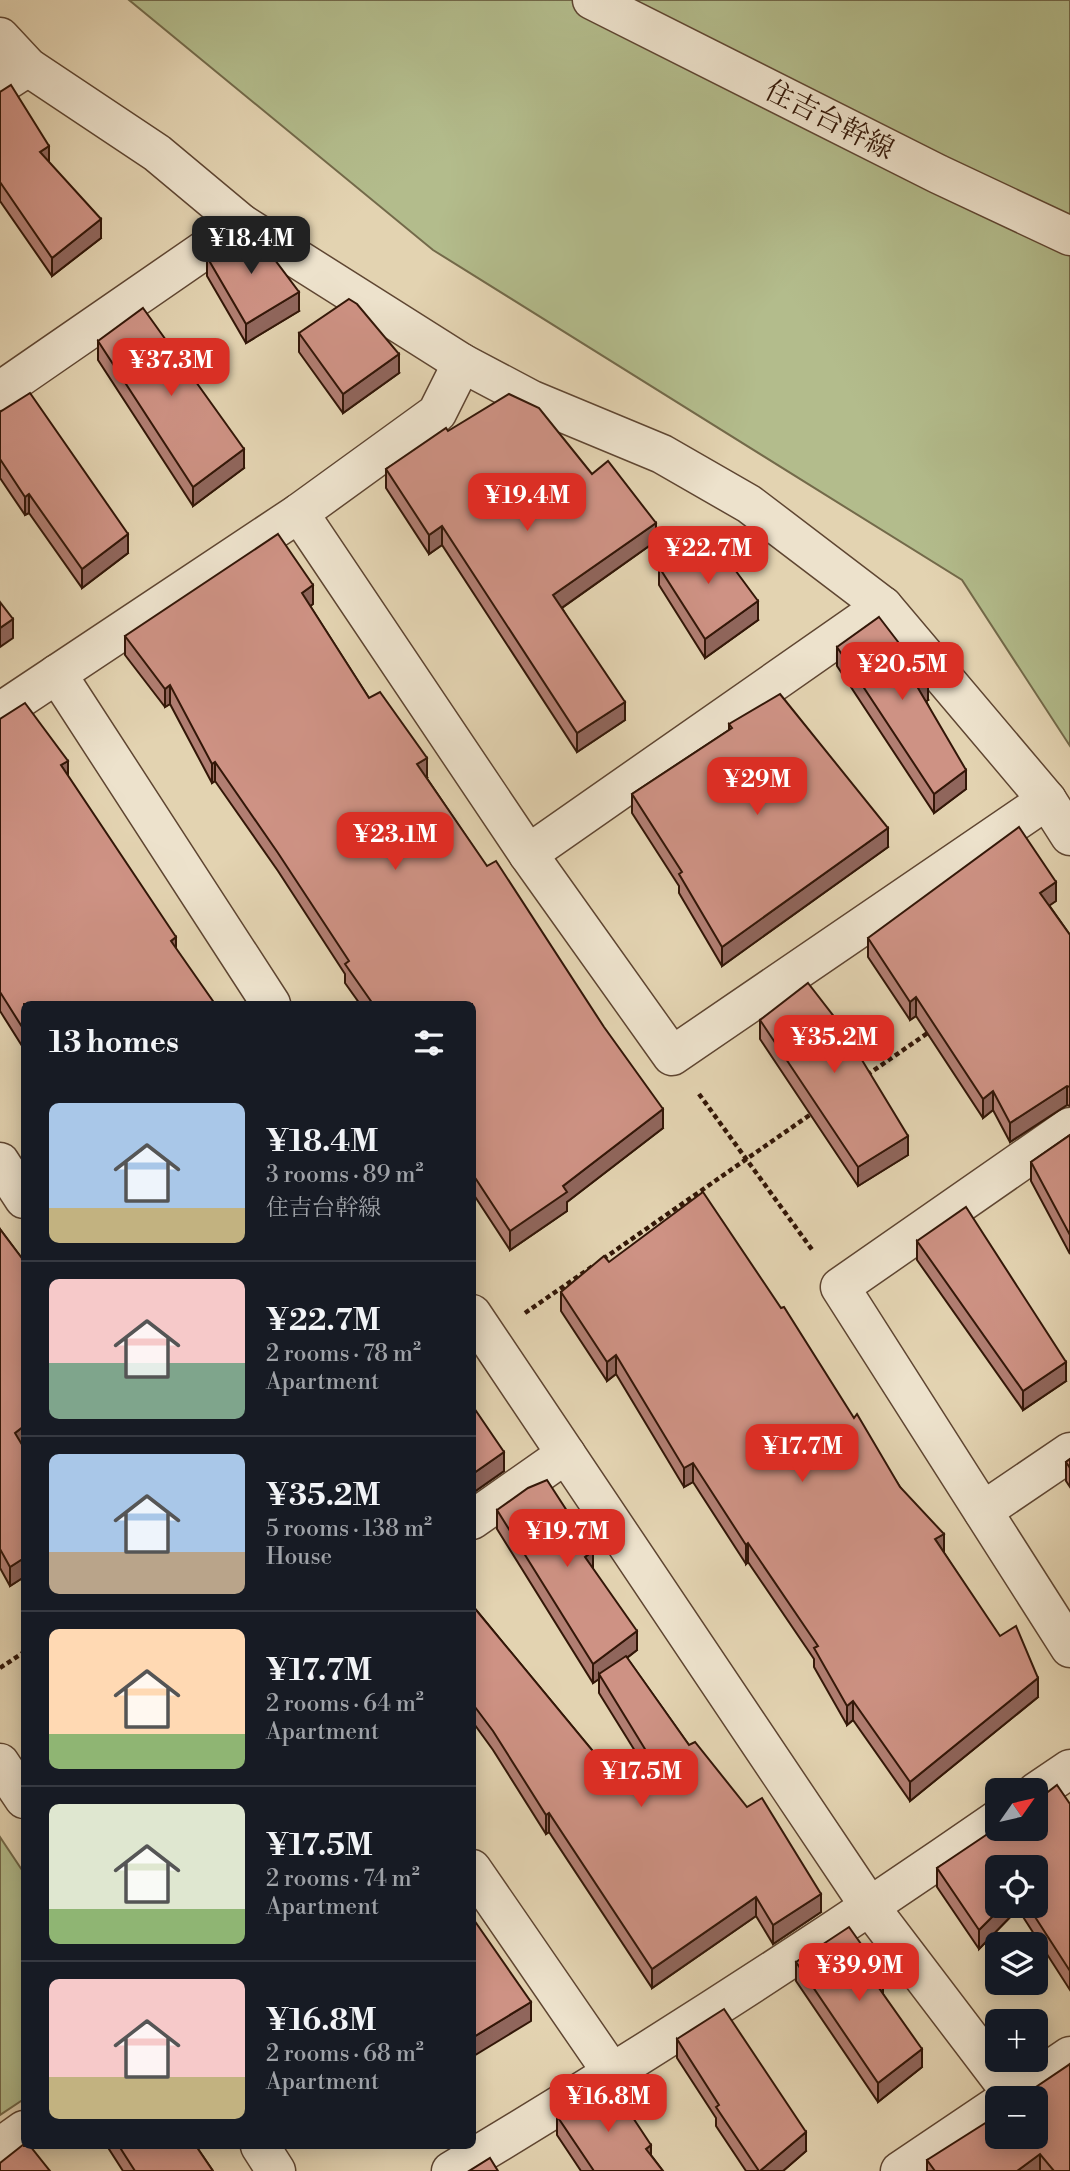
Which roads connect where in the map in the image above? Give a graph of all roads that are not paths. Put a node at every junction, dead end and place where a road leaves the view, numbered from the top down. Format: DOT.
graph roads {
  1 [pos="592,0"];
  2 [pos="0,37"];
  3 [pos="14,76"];
  4 [pos="242,224"];
  5 [pos="1070,236"];
  6 [pos="462,363"];
  7 [pos="0,391"];
  8 [pos="299,513"];
  9 [pos="883,606"];
  10 [pos="57,674"];
  11 [pos="0,712"];
  12 [pos="1047,800"];
  13 [pos="1070,836"];
  14 [pos="528,854"];
  15 [pos="269,1001"];
  16 [pos="1070,1127"];
  17 [pos="0,1162"];
  18 [pos="21,1194"];
  19 [pos="481,1326"];
  20 [pos="1070,1452"];
  21 [pos="566,1454"];
  22 [pos="983,1511"];
  23 [pos="476,1517"];
  24 [pos="1070,1648"];
  25 [pos="0,1763"];
  26 [pos="1070,1769"];
  27 [pos="1048,1784"];
  28 [pos="21,1794"];
  29 [pos="985,1828"];
  30 [pos="476,1875"];
  31 [pos="870,1907"];
  32 [pos="1070,2056"];
  33 [pos="613,2074"];
  34 [pos="996,2086"];
  35 [pos="1026,2086"];
  36 [pos="985,2114"];
  37 [pos="21,2132"];
  38 [pos="0,2147"];
  39 [pos="262,2149"];
  40 [pos="276,2171"];
  41 [pos="451,2171"];
  42 [pos="900,2171"];
  1 -- 5 [label="street, 住吉台幹線"];
  2 -- 3 [label="street"];
  3 -- 4 [label="street"];
  4 -- 6 [label="street"];
  4 -- 7 [label="street"];
  6 -- 8 [label="street"];
  6 -- 9 [label="street"];
  8 -- 10 [label="street"];
  8 -- 14 [label="street"];
  9 -- 12 [label="street"];
  9 -- 14 [label="street"];
  10 -- 11 [label="street"];
  10 -- 15 [label="street"];
  12 -- 13 [label="street"];
  12 -- 14 [label="street"];
  16 -- 22 [label="street"];
  17 -- 18 [label="street"];
  19 -- 21 [label="street"];
  20 -- 22 [label="street"];
  21 -- 23 [label="street"];
  21 -- 31 [label="street"];
  22 -- 24 [label="street"];
  25 -- 28 [label="street"];
  26 -- 27 [label="street"];
  29 -- 31 [label="street"];
  30 -- 33 [label="street"];
  31 -- 33 [label="street"];
  31 -- 34 [label="street"];
  32 -- 35 [label="street"];
  33 -- 41 [label="street"];
  36 -- 42 [label="street"];
  37 -- 38 [label="street"];
  39 -- 40 [label="street"];
}
